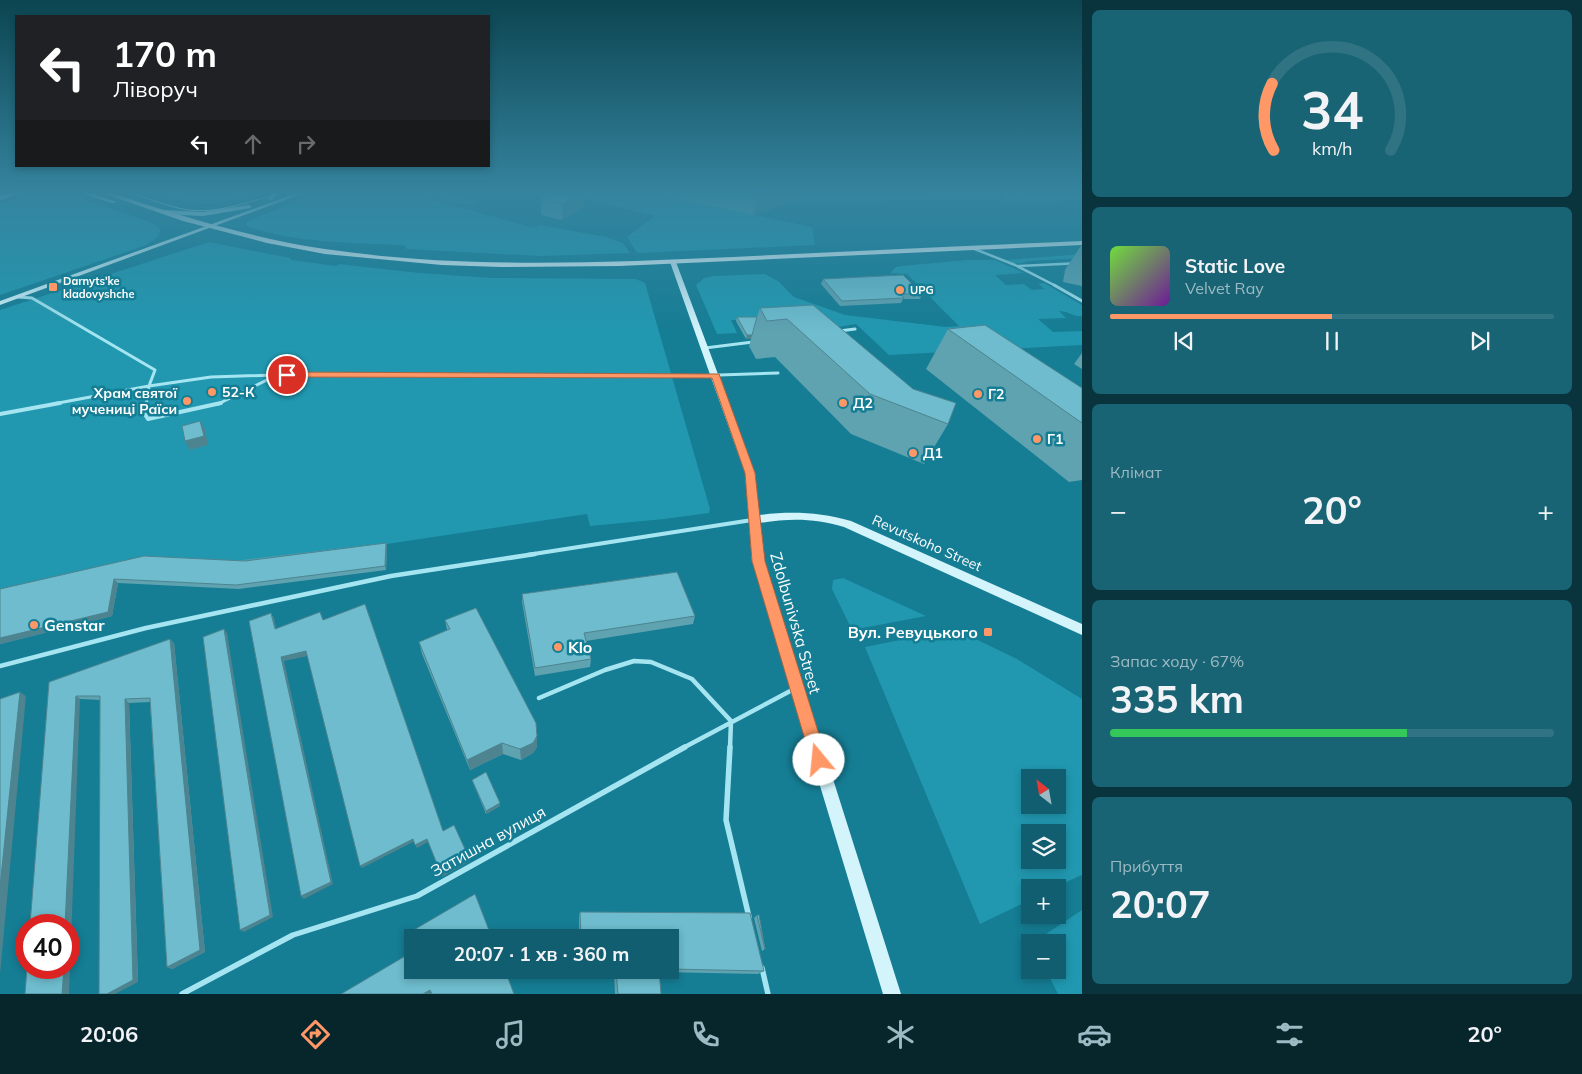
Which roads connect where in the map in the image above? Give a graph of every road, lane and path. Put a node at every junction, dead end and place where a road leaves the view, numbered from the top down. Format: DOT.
graph roads {
  1 [pos="171,239"];
  2 [pos="267,239"];
  3 [pos="1082,243"];
  4 [pos="970,248"];
  5 [pos="673,262"];
  6 [pos="1082,263"];
  7 [pos="1018,266"];
  8 [pos="16,296"];
  9 [pos="1082,301"];
  10 [pos="0,303"];
  11 [pos="854,329"];
  12 [pos="835,332"];
  13 [pos="756,342"];
  14 [pos="705,348"];
  15 [pos="778,373"];
  16 [pos="277,375"];
  17 [pos="715,376"];
  18 [pos="149,386"];
  19 [pos="0,414"];
  20 [pos="754,520"];
  21 [pos="1082,630"];
  22 [pos="0,666"];
  23 [pos="796,688"];
  24 [pos="539,698"];
  25 [pos="731,721"];
  26 [pos="752,926"];
  27 [pos="761,965"];
  28 [pos="182,994"];
  29 [pos="768,994"];
  30 [pos="892,994"];
  1 -- 8 [label="street"];
  2 -- 5 [label="main road"];
  3 -- 4 [label="main road"];
  4 -- 5 [label="main road"];
  4 -- 7 [label="lane"];
  5 -- 14 [label="street, Zdolbunivska Street"];
  6 -- 7 [label="lane"];
  7 -- 9 [label="lane"];
  8 -- 10 [label="street"];
  8 -- 18 [label="lane"];
  11 -- 12 [label="lane"];
  13 -- 14 [label="lane"];
  14 -- 17 [label="street, Zdolbunivska Street"];
  15 -- 17 [label="lane"];
  16 -- 17 [label="lane"];
  16 -- 18 [label="lane"];
  16 -- 18 [label="lane"];
  17 -- 20 [label="street, Zdolbunivska Street"];
  18 -- 19 [label="lane"];
  20 -- 21 [label="street, Revutskoho Street"];
  20 -- 22 [label="lane"];
  20 -- 23 [label="street, Zdolbunivska Street"];
  23 -- 25 [label="lane, Затишна вулиця"];
  23 -- 30 [label="street, Zdolbunivska Street"];
  24 -- 25 [label="lane"];
  25 -- 26 [label="lane"];
  25 -- 28 [label="lane, Затишна вулиця"];
  27 -- 29 [label="lane"];
}
